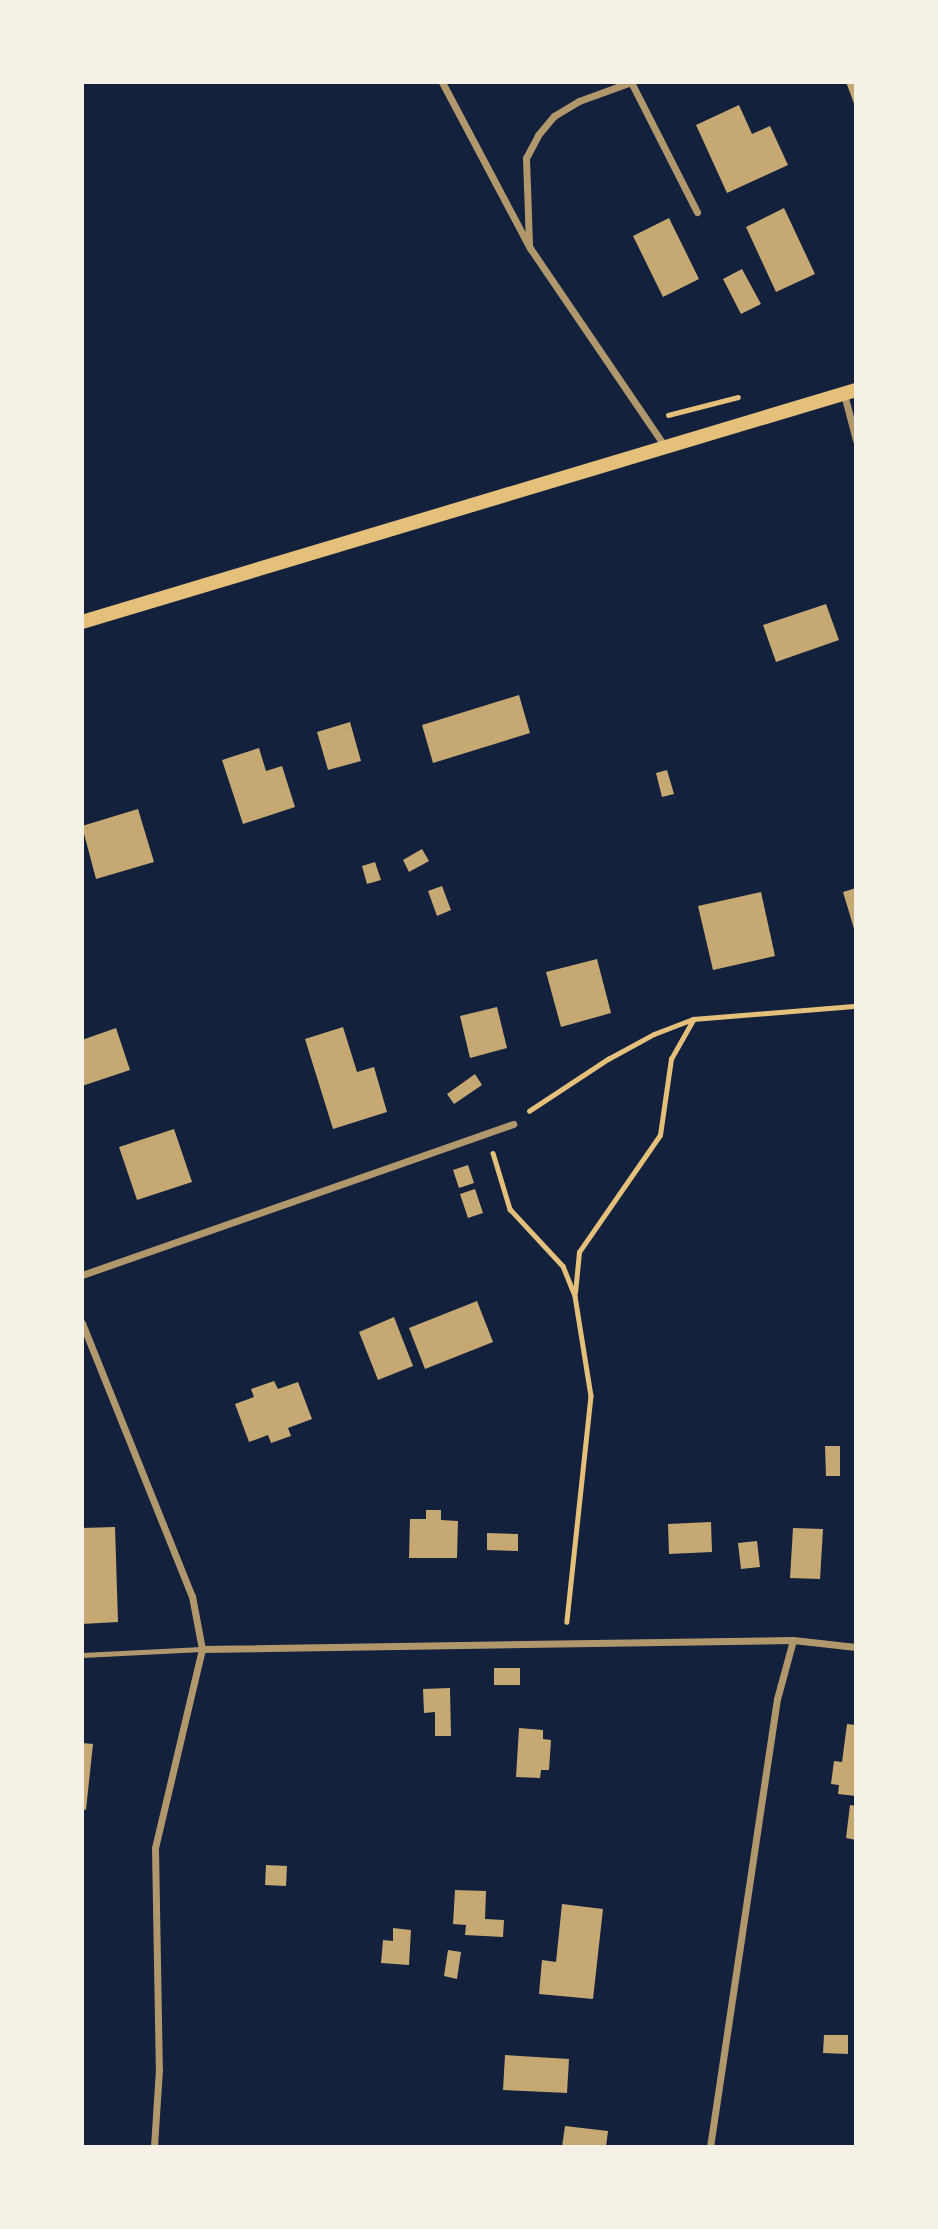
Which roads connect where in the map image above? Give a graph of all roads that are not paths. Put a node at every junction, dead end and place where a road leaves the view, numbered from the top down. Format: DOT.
graph roads {
  1 [pos="442,82"];
  2 [pos="697,212"];
  3 [pos="530,248"];
  4 [pos="850,392"];
  5 [pos="856,440"];
  6 [pos="664,445"];
  7 [pos="82,622"];
  8 [pos="513,1124"];
  9 [pos="82,1275"];
  10 [pos="82,1324"];
  11 [pos="793,1640"];
  12 [pos="856,1647"];
  13 [pos="202,1650"];
  14 [pos="82,1655"];
  15 [pos="154,2147"];
  16 [pos="710,2147"];
  1 -- 3 [label="street"];
  2 -- 3 [label="street"];
  3 -- 6 [label="street"];
  4 -- 5 [label="street"];
  4 -- 6 [label="main road"];
  6 -- 7 [label="main road"];
  8 -- 9 [label="street"];
  10 -- 13 [label="street"];
  11 -- 12 [label="street"];
  11 -- 13 [label="street"];
  11 -- 16 [label="street"];
  13 -- 14 [label="lane"];
  13 -- 15 [label="street"];
}
